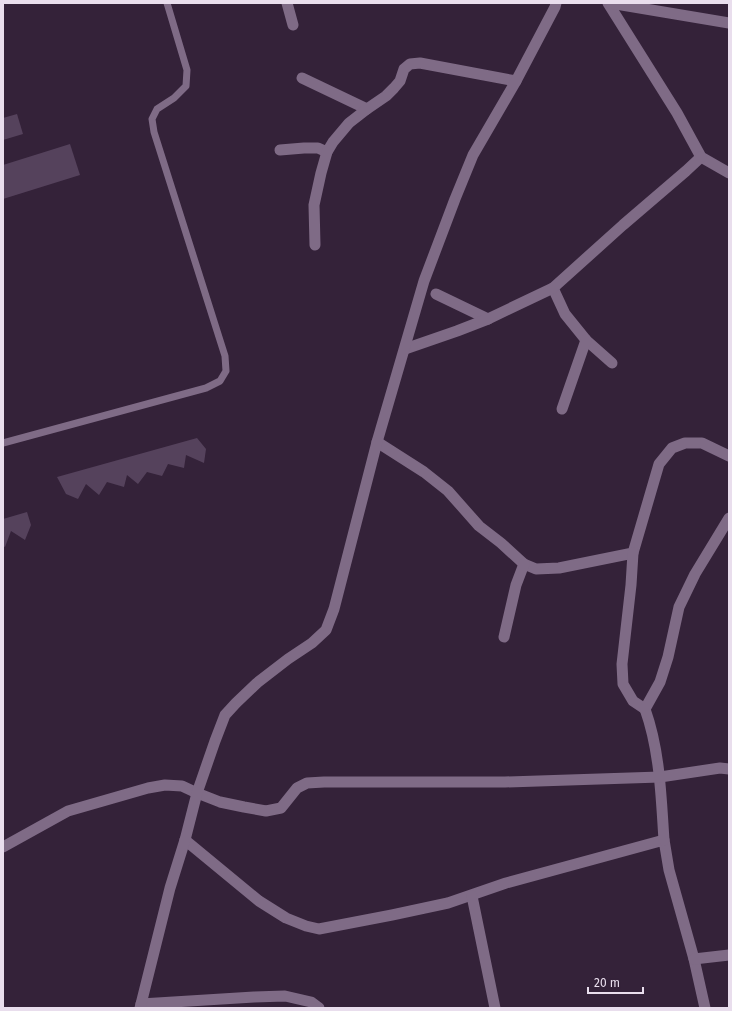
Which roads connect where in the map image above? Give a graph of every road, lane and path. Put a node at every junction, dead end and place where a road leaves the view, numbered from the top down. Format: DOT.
graph roads {
  1 [pos="167,3"];
  2 [pos="287,3"];
  3 [pos="556,3"];
  4 [pos="609,3"];
  5 [pos="729,23"];
  6 [pos="293,26"];
  7 [pos="302,78"];
  8 [pos="516,81"];
  9 [pos="367,109"];
  10 [pos="280,150"];
  11 [pos="327,152"];
  12 [pos="701,157"];
  13 [pos="729,173"];
  14 [pos="315,245"];
  15 [pos="553,288"];
  16 [pos="436,294"];
  17 [pos="488,318"];
  18 [pos="586,340"];
  19 [pos="405,349"];
  20 [pos="612,363"];
  21 [pos="562,409"];
  22 [pos="377,442"];
  23 [pos="3,443"];
  24 [pos="729,456"];
  25 [pos="729,518"];
  26 [pos="633,553"];
  27 [pos="524,564"];
  28 [pos="504,637"];
  29 [pos="645,709"];
  30 [pos="729,769"];
  31 [pos="660,777"];
  32 [pos="197,793"];
  33 [pos="185,840"];
  34 [pos="664,840"];
  35 [pos="3,847"];
  36 [pos="472,896"];
  37 [pos="729,955"];
  38 [pos="694,959"];
  39 [pos="141,1006"];
  40 [pos="313,1006"];
  41 [pos="495,1008"];
  42 [pos="705,1008"];
  1 -- 23 [label="lane"];
  2 -- 6 [label="street"];
  3 -- 8 [label="street"];
  4 -- 5 [label="street"];
  4 -- 12 [label="street"];
  7 -- 9 [label="street"];
  8 -- 9 [label="street"];
  8 -- 19 [label="street"];
  9 -- 11 [label="street"];
  10 -- 11 [label="street"];
  11 -- 14 [label="street"];
  12 -- 13 [label="street"];
  12 -- 15 [label="street"];
  15 -- 17 [label="street"];
  15 -- 18 [label="street"];
  16 -- 17 [label="street"];
  17 -- 19 [label="street"];
  18 -- 20 [label="street"];
  18 -- 21 [label="street"];
  19 -- 22 [label="street"];
  22 -- 27 [label="street"];
  22 -- 32 [label="street"];
  24 -- 26 [label="street"];
  25 -- 29 [label="street"];
  26 -- 27 [label="street"];
  26 -- 29 [label="street"];
  27 -- 28 [label="street"];
  29 -- 31 [label="street"];
  30 -- 31 [label="street"];
  31 -- 32 [label="street"];
  31 -- 34 [label="street"];
  32 -- 33 [label="street"];
  32 -- 35 [label="street"];
  33 -- 36 [label="street"];
  33 -- 39 [label="street"];
  34 -- 36 [label="street"];
  34 -- 38 [label="street"];
  36 -- 41 [label="street"];
  37 -- 38 [label="street"];
  38 -- 42 [label="street"];
  39 -- 40 [label="street"];
}
